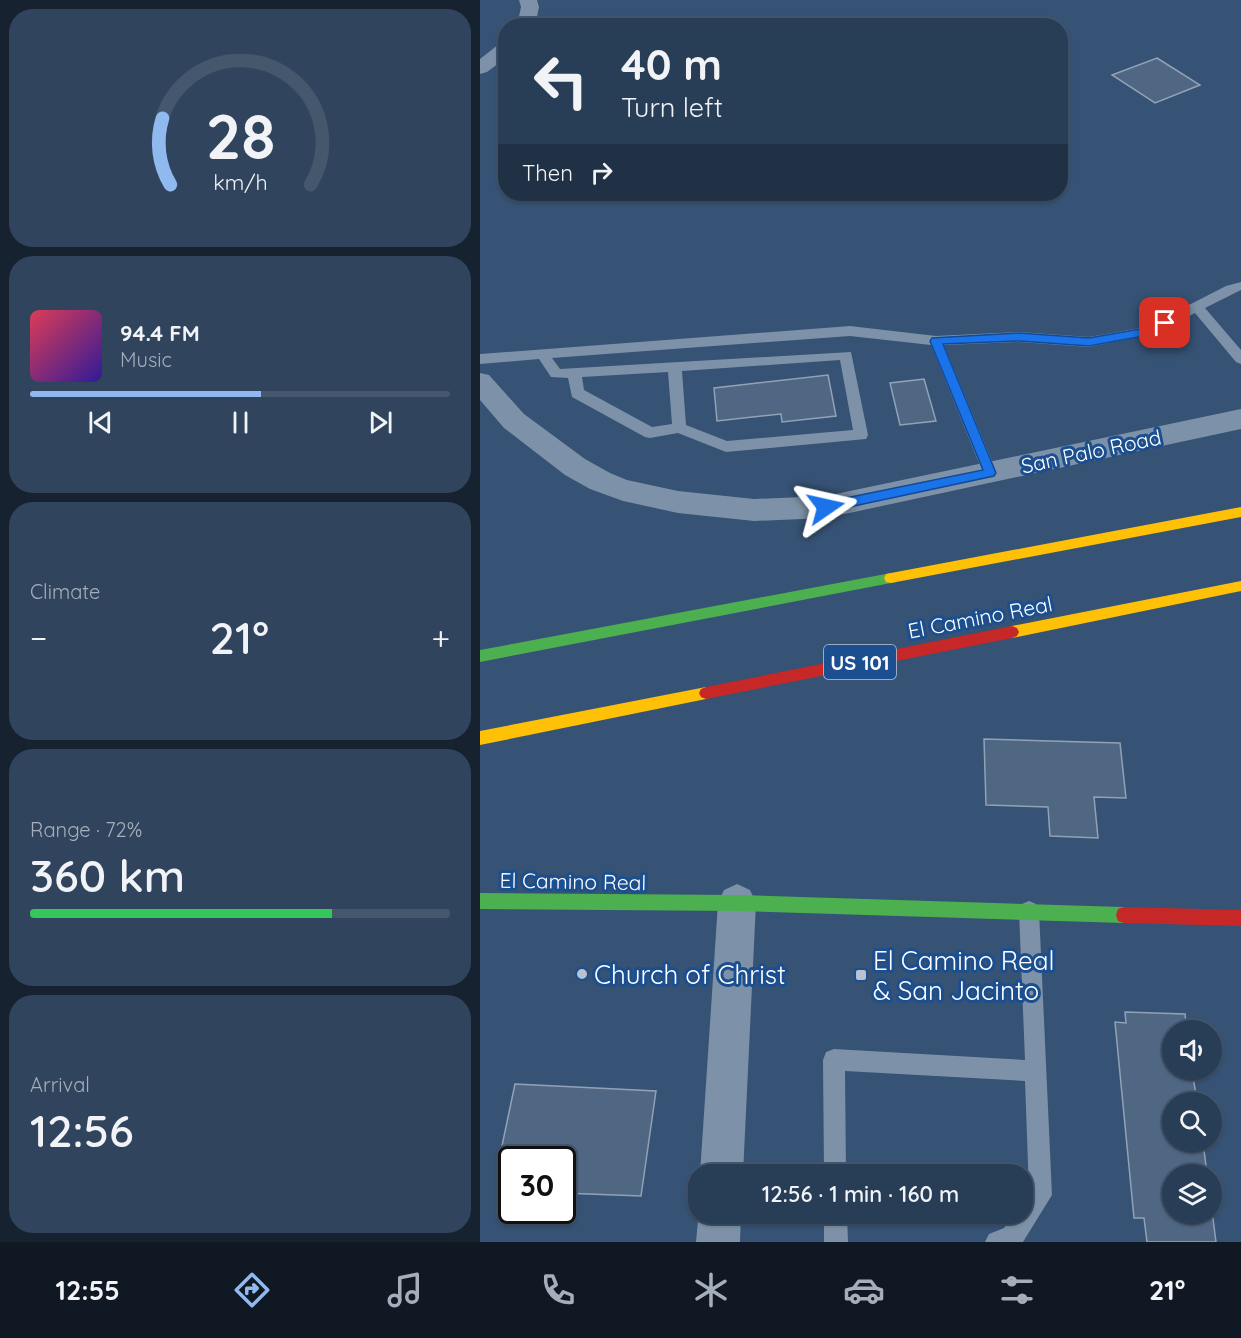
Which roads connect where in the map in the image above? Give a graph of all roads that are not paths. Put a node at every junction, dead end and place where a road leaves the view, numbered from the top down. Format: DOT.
graph roads {
  1 [pos="528,0"];
  2 [pos="528,18"];
  3 [pos="498,54"];
  4 [pos="480,68"];
  5 [pos="1241,286"];
  6 [pos="1197,307"];
  7 [pos="936,341"];
  8 [pos="542,354"];
  9 [pos="480,359"];
  10 [pos="1241,359"];
  11 [pos="675,367"];
  12 [pos="574,373"];
  13 [pos="480,382"];
  14 [pos="1241,419"];
  15 [pos="679,428"];
  16 [pos="990,473"];
  17 [pos="1197,506"];
  18 [pos="1241,512"];
  19 [pos="1067,545"];
  20 [pos="1241,586"];
  21 [pos="1172,614"];
  22 [pos="1046,625"];
  23 [pos="480,656"];
  24 [pos="480,738"];
  25 [pos="480,901"];
  26 [pos="737,903"];
  27 [pos="1029,911"];
  28 [pos="1240,921"];
  29 [pos="1036,1071"];
  30 [pos="722,1164"];
  31 [pos="835,1164"];
  32 [pos="719,1224"];
  33 [pos="836,1224"];
  34 [pos="718,1242"];
  35 [pos="836,1242"];
  36 [pos="997,1242"];
  1 -- 2 [label="street"];
  3 -- 4 [label="street"];
  5 -- 6 [label="lane"];
  6 -- 7 [label="lane"];
  6 -- 10 [label="lane"];
  7 -- 8 [label="lane"];
  7 -- 16 [label="lane"];
  8 -- 9 [label="lane"];
  8 -- 12 [label="lane"];
  11 -- 12 [label="lane"];
  11 -- 15 [label="lane"];
  11 -- 15 [label="lane"];
  12 -- 15 [label="lane"];
  13 -- 16 [label="street, San Palo Road"];
  14 -- 16 [label="street, San Palo Road"];
  17 -- 19 [label="main road"];
  18 -- 19 [label="main road"];
  19 -- 23 [label="main road"];
  20 -- 22 [label="main road, El Camino Real / US 101"];
  21 -- 22 [label="main road"];
  22 -- 24 [label="main road, El Camino Real / US 101"];
  25 -- 26 [label="main road, El Camino Real"];
  26 -- 27 [label="main road, El Camino Real"];
  26 -- 30 [label="street"];
  27 -- 28 [label="main road, El Camino Real"];
  27 -- 29 [label="lane"];
  29 -- 31 [label="lane"];
  29 -- 36 [label="lane"];
  32 -- 34 [label="street"];
  33 -- 35 [label="lane"];
}
